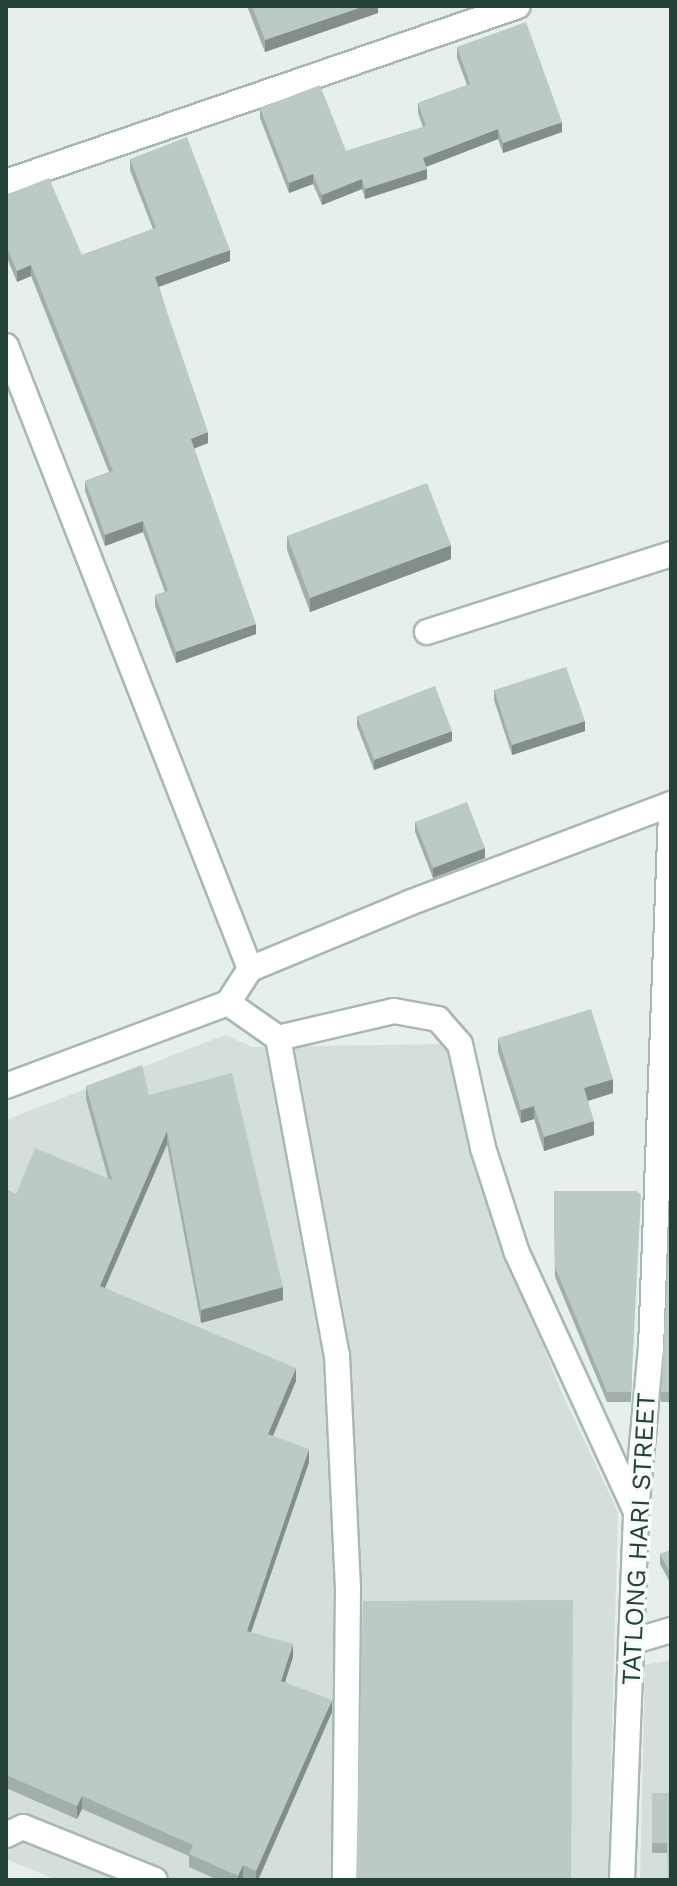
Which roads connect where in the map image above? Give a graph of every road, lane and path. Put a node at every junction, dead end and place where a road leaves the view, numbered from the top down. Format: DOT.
graph roads {
  1 [pos="518,6"];
  2 [pos="6,182"];
  3 [pos="6,346"];
  4 [pos="671,554"];
  5 [pos="427,632"];
  6 [pos="671,804"];
  7 [pos="671,814"];
  8 [pos="250,969"];
  9 [pos="667,980"];
  10 [pos="228,1003"];
  11 [pos="278,1038"];
  12 [pos="6,1086"];
  13 [pos="661,1345"];
  14 [pos="636,1512"];
  15 [pos="671,1630"];
  16 [pos="631,1642"];
  17 [pos="6,1835"];
  18 [pos="155,1880"];
  19 [pos="345,1880"];
  20 [pos="622,1880"];
  1 -- 2 [label="street"];
  3 -- 8 [label="street"];
  4 -- 5 [label="street"];
  6 -- 8 [label="street"];
  7 -- 9 [label="street, TATLONG HARI STREET"];
  8 -- 10 [label="street"];
  9 -- 13 [label="street, TATLONG HARI STREET"];
  10 -- 11 [label="street"];
  10 -- 12 [label="street"];
  11 -- 14 [label="street"];
  11 -- 19 [label="street"];
  13 -- 14 [label="street, TATLONG HARI STREET"];
  14 -- 16 [label="street, TATLONG HARI STREET"];
  15 -- 16 [label="street"];
  16 -- 20 [label="street, TATLONG HARI STREET"];
  17 -- 18 [label="street"];
}
